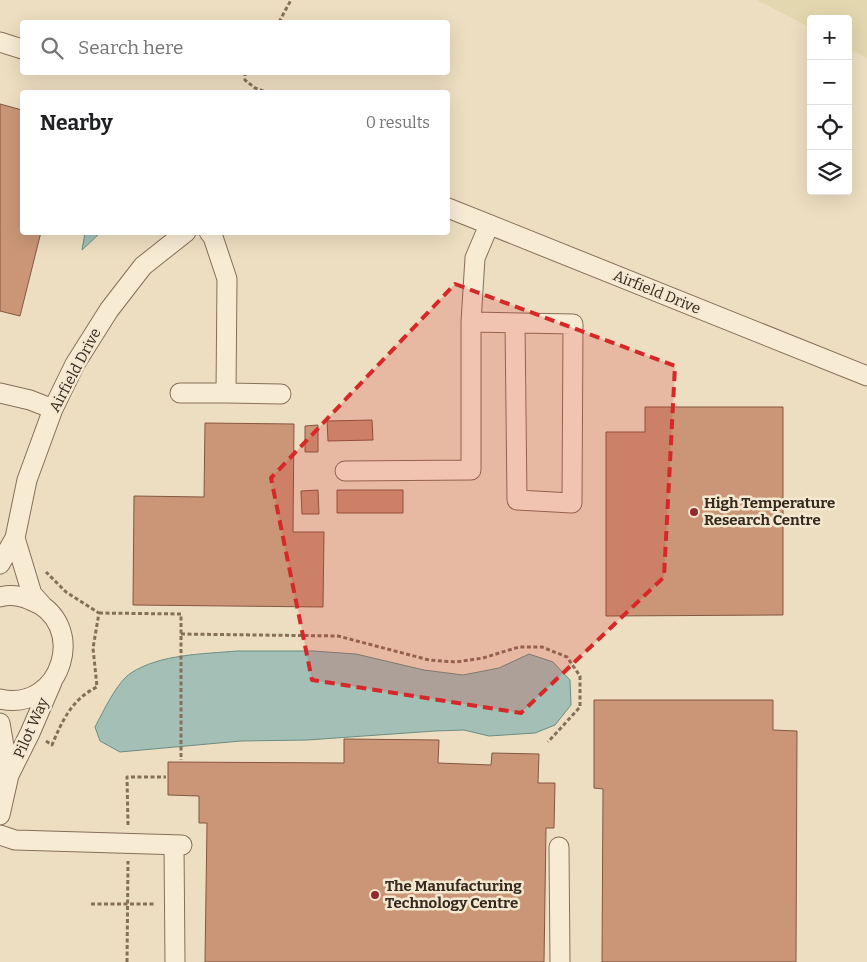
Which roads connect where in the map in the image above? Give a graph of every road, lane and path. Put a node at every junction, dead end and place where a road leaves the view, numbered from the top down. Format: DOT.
graph roads {
  1 [pos="291,0"];
  2 [pos="281,20"];
  3 [pos="0,42"];
  4 [pos="20,48"];
  5 [pos="245,75"];
  6 [pos="261,90"];
  7 [pos="450,209"];
  8 [pos="489,225"];
  9 [pos="182,235"];
  10 [pos="211,235"];
  11 [pos="472,322"];
  12 [pos="515,323"];
  13 [pos="867,376"];
  14 [pos="0,393"];
  15 [pos="180,393"];
  16 [pos="226,393"];
  17 [pos="281,394"];
  18 [pos="53,408"];
  19 [pos="345,471"];
  20 [pos="15,538"];
  21 [pos="0,564"];
  22 [pos="0,597"];
  23 [pos="49,612"];
  24 [pos="99,612"];
  25 [pos="181,634"];
  26 [pos="52,682"];
  27 [pos="0,699"];
  28 [pos="0,723"];
  29 [pos="548,742"];
  30 [pos="181,760"];
  31 [pos="9,775"];
  32 [pos="0,815"];
  33 [pos="0,835"];
  34 [pos="559,847"];
  35 [pos="91,904"];
  36 [pos="175,904"];
  37 [pos="175,962"];
  38 [pos="560,962"];
  1 -- 2 [label="path"];
  3 -- 4 [label="street"];
  5 -- 6 [label="path"];
  7 -- 8 [label="street, Airfield Drive"];
  8 -- 11 [label="street"];
  8 -- 13 [label="street, Airfield Drive"];
  9 -- 18 [label="street, Airfield Drive"];
  10 -- 16 [label="street"];
  11 -- 12 [label="street"];
  11 -- 19 [label="street"];
  12 -- 12 [label="street"];
  14 -- 18 [label="street"];
  15 -- 16 [label="street"];
  16 -- 17 [label="street"];
  18 -- 20 [label="street, Airfield Drive"];
  20 -- 21 [label="street, Airfield Drive"];
  20 -- 23 [label="street, Airfield Drive"];
  22 -- 23 [label="street"];
  23 -- 26 [label="street, Pilot Way"];
  24 -- 25 [label="path"];
  25 -- 29 [label="path"];
  25 -- 30 [label="path"];
  26 -- 27 [label="street"];
  26 -- 31 [label="street, Pilot Way"];
  28 -- 31 [label="street, Pilot Way"];
  31 -- 32 [label="street, Pilot Way"];
  33 -- 36 [label="street"];
  34 -- 38 [label="street"];
  35 -- 36 [label="path"];
  36 -- 37 [label="street"];
}
